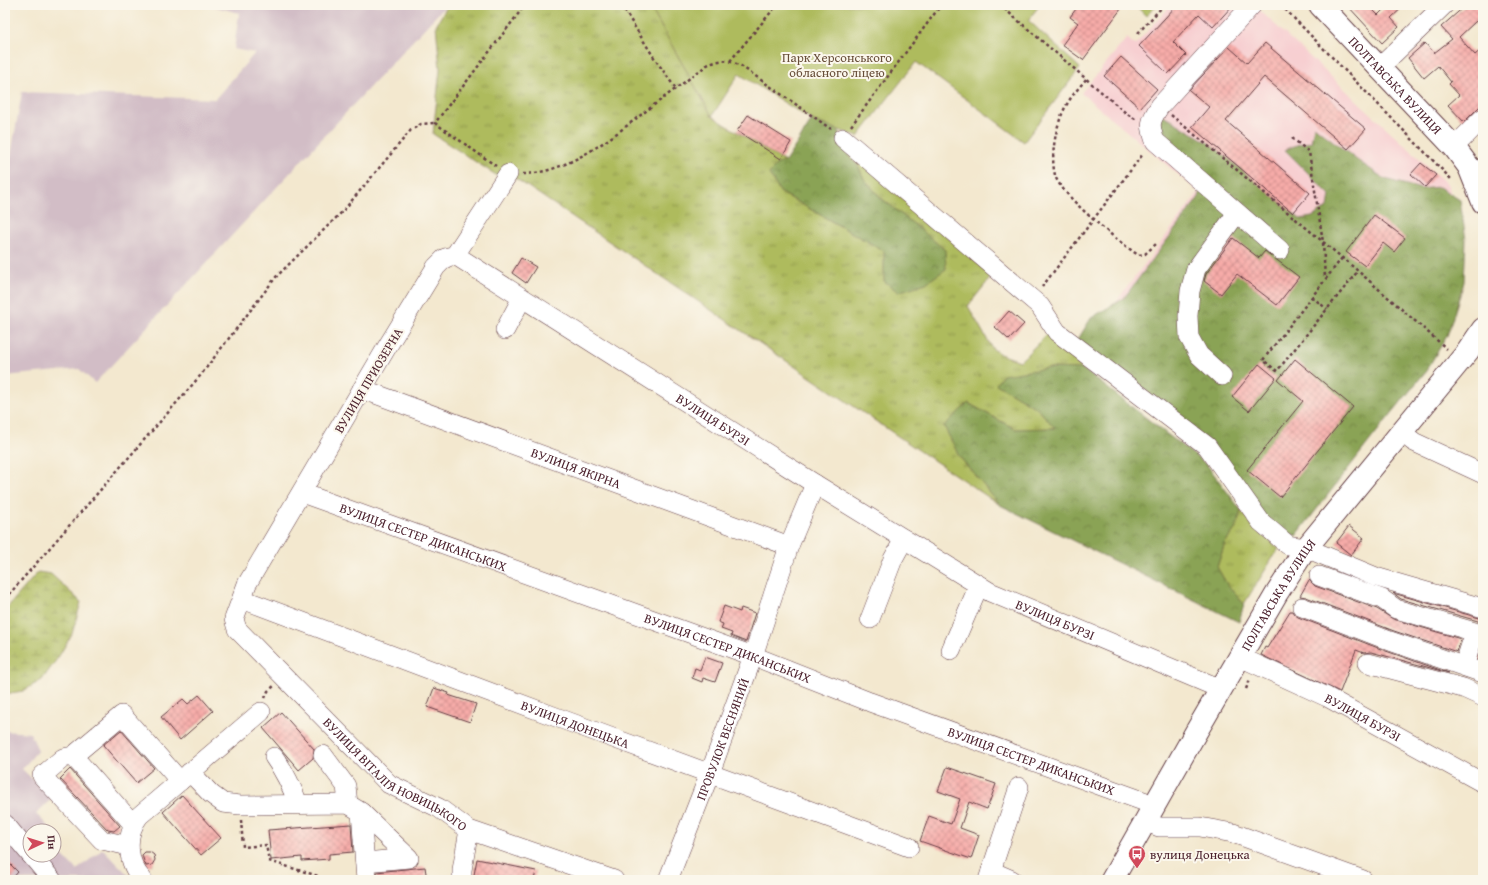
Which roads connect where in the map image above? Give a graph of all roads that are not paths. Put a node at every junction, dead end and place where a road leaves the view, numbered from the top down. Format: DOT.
graph roads {
  1 [pos="1252,5"];
  2 [pos="1320,5"];
  3 [pos="1444,5"];
  4 [pos="1379,68"];
  5 [pos="1483,118"];
  6 [pos="843,138"];
  7 [pos="1454,146"];
  8 [pos="1476,173"];
  9 [pos="508,174"];
  10 [pos="1483,202"];
  11 [pos="1237,213"];
  12 [pos="1280,250"];
  13 [pos="455,255"];
  14 [pos="522,298"];
  15 [pos="1482,329"];
  16 [pos="505,330"];
  17 [pos="1222,376"];
  18 [pos="362,389"];
  19 [pos="1401,432"];
  20 [pos="1483,474"];
  21 [pos="815,484"];
  22 [pos="302,493"];
  23 [pos="904,539"];
  24 [pos="789,546"];
  25 [pos="1306,548"];
  26 [pos="1319,576"];
  27 [pos="1376,577"];
  28 [pos="979,585"];
  29 [pos="1368,594"];
  30 [pos="242,599"];
  31 [pos="1302,607"];
  32 [pos="1483,608"];
  33 [pos="870,619"];
  34 [pos="951,650"];
  35 [pos="753,656"];
  36 [pos="1240,657"];
  37 [pos="1368,664"];
  38 [pos="1464,666"];
  39 [pos="1483,673"];
  40 [pos="1221,689"];
  41 [pos="1483,698"];
  42 [pos="261,712"];
  43 [pos="73,756"];
  44 [pos="274,756"];
  45 [pos="323,756"];
  46 [pos="710,773"];
  47 [pos="185,776"];
  48 [pos="1483,783"];
  49 [pos="1020,787"];
  50 [pos="298,804"];
  51 [pos="355,808"];
  52 [pos="1149,814"];
  53 [pos="5,824"];
  54 [pos="133,824"];
  55 [pos="469,830"];
  56 [pos="22,845"];
  57 [pos="129,846"];
  58 [pos="910,847"];
  59 [pos="37,863"];
  60 [pos="365,871"];
  61 [pos="990,876"];
  62 [pos="52,880"];
  63 [pos="143,880"];
  64 [pos="462,880"];
  65 [pos="614,880"];
  66 [pos="668,880"];
  67 [pos="1012,880"];
  68 [pos="1112,880"];
  69 [pos="1363,880"];
  1 -- 11 [label="street"];
  2 -- 4 [label="main road, ПОЛТАВСЬКА ВУЛИЦЯ"];
  3 -- 4 [label="street"];
  4 -- 7 [label="main road, ПОЛТАВСЬКА ВУЛИЦЯ"];
  5 -- 7 [label="street"];
  6 -- 25 [label="street"];
  7 -- 8 [label="main road, ПОЛТАВСЬКА ВУЛИЦЯ"];
  8 -- 10 [label="main road, ПОЛТАВСЬКА ВУЛИЦЯ"];
  9 -- 13 [label="street, ВУЛИЦЯ ПРИОЗЕРНА"];
  11 -- 12 [label="street"];
  11 -- 17 [label="street"];
  13 -- 14 [label="street, ВУЛИЦЯ БУРЗІ"];
  13 -- 18 [label="street, ВУЛИЦЯ ПРИОЗЕРНА"];
  14 -- 16 [label="street"];
  14 -- 21 [label="street, ВУЛИЦЯ БУРЗІ"];
  15 -- 19 [label="main road, ПОЛТАВСЬКА ВУЛИЦЯ"];
  18 -- 22 [label="street, ВУЛИЦЯ ПРИОЗЕРНА"];
  18 -- 24 [label="street, ВУЛИЦЯ ЯКІРНА"];
  19 -- 20 [label="street"];
  19 -- 25 [label="main road, ПОЛТАВСЬКА ВУЛИЦЯ"];
  21 -- 23 [label="street, ВУЛИЦЯ БУРЗІ"];
  21 -- 24 [label="street, ПРОВУЛОК ВЕСНЯНИЙ"];
  22 -- 30 [label="street, ВУЛИЦЯ ПРИОЗЕРНА"];
  22 -- 35 [label="street, ВУЛИЦЯ СЕСТЕР ДИКАНСЬКИХ"];
  23 -- 28 [label="street, ВУЛИЦЯ БУРЗІ"];
  23 -- 33 [label="street"];
  24 -- 35 [label="street, ПРОВУЛОК ВЕСНЯНИЙ"];
  25 -- 27 [label="street"];
  25 -- 36 [label="main road, ПОЛТАВСЬКА ВУЛИЦЯ"];
  26 -- 29 [label="street"];
  27 -- 29 [label="street"];
  27 -- 32 [label="street"];
  28 -- 34 [label="street"];
  28 -- 40 [label="street, ВУЛИЦЯ БУРЗІ"];
  29 -- 38 [label="street"];
  30 -- 46 [label="street, ВУЛИЦЯ ДОНЕЦЬКА"];
  30 -- 55 [label="street, ВУЛИЦЯ ВІТАЛІЯ НОВИЦЬКОГО"];
  31 -- 38 [label="street"];
  35 -- 46 [label="street, ПРОВУЛОК ВЕСНЯНИЙ"];
  35 -- 52 [label="street, ВУЛИЦЯ СЕСТЕР ДИКАНСЬКИХ"];
  36 -- 40 [label="main road, ПОЛТАВСЬКА ВУЛИЦЯ"];
  36 -- 48 [label="street, ВУЛИЦЯ БУРЗІ"];
  37 -- 41 [label="street"];
  38 -- 39 [label="street"];
  40 -- 52 [label="main road, ПОЛТАВСЬКА ВУЛИЦЯ"];
  42 -- 47 [label="street"];
  43 -- 47 [label="street"];
  43 -- 54 [label="street"];
  43 -- 57 [label="street"];
  44 -- 50 [label="street"];
  45 -- 51 [label="street"];
  46 -- 58 [label="street, ВУЛИЦЯ ДОНЕЦЬКА"];
  46 -- 66 [label="street, ПРОВУЛОК ВЕСНЯНИЙ"];
  47 -- 50 [label="street"];
  47 -- 54 [label="street"];
  49 -- 61 [label="street"];
  50 -- 51 [label="street"];
  51 -- 60 [label="street"];
  51 -- 60 [label="street"];
  52 -- 68 [label="main road, ПОЛТАВСЬКА ВУЛИЦЯ"];
  52 -- 69 [label="street, ВУЛИЦЯ СЕСТЕР ДИКАНСЬКИХ"];
  53 -- 56 [label="street"];
  54 -- 57 [label="street"];
  55 -- 64 [label="street"];
  55 -- 65 [label="street, ВУЛИЦЯ ВІТАЛІЯ НОВИЦЬКОГО"];
  57 -- 63 [label="street"];
  59 -- 62 [label="street"];
  61 -- 67 [label="street"];
}
